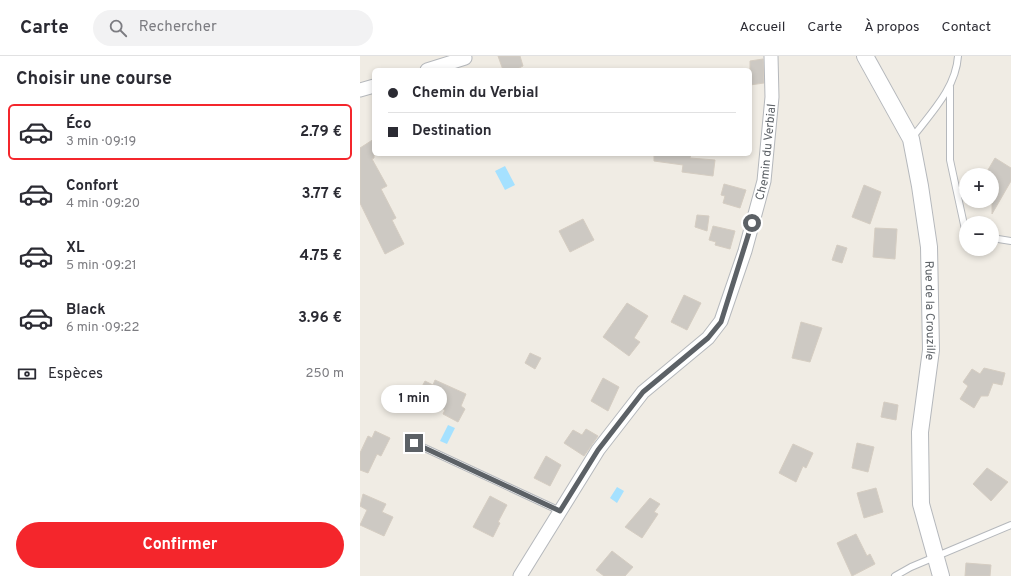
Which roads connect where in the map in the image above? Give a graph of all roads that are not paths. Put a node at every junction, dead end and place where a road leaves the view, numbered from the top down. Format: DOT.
graph roads {
  1 [pos="771,56"];
  2 [pos="865,56"];
  3 [pos="958,56"];
  4 [pos="465,58"];
  5 [pos="433,68"];
  6 [pos="372,87"];
  7 [pos="950,87"];
  8 [pos="360,90"];
  9 [pos="911,139"];
  10 [pos="962,216"];
  11 [pos="999,239"];
  12 [pos="1011,241"];
  13 [pos="414,443"];
  14 [pos="560,511"];
  15 [pos="1011,525"];
  16 [pos="936,556"];
  17 [pos="520,576"];
  18 [pos="895,576"];
  19 [pos="941,576"];
  1 -- 14 [label="street, Chemin du Verbial"];
  2 -- 9 [label="street, Rue de la Crouzille"];
  3 -- 7 [label="lane"];
  4 -- 5 [label="street"];
  6 -- 8 [label="street"];
  7 -- 9 [label="lane"];
  7 -- 10 [label="lane"];
  9 -- 16 [label="street, Rue de la Crouzille"];
  11 -- 12 [label="lane"];
  13 -- 14 [label="lane"];
  14 -- 17 [label="street, Chemin du Verbial"];
  15 -- 16 [label="lane"];
  16 -- 18 [label="lane"];
  16 -- 19 [label="street, Rue de la Crouzille"];
}
